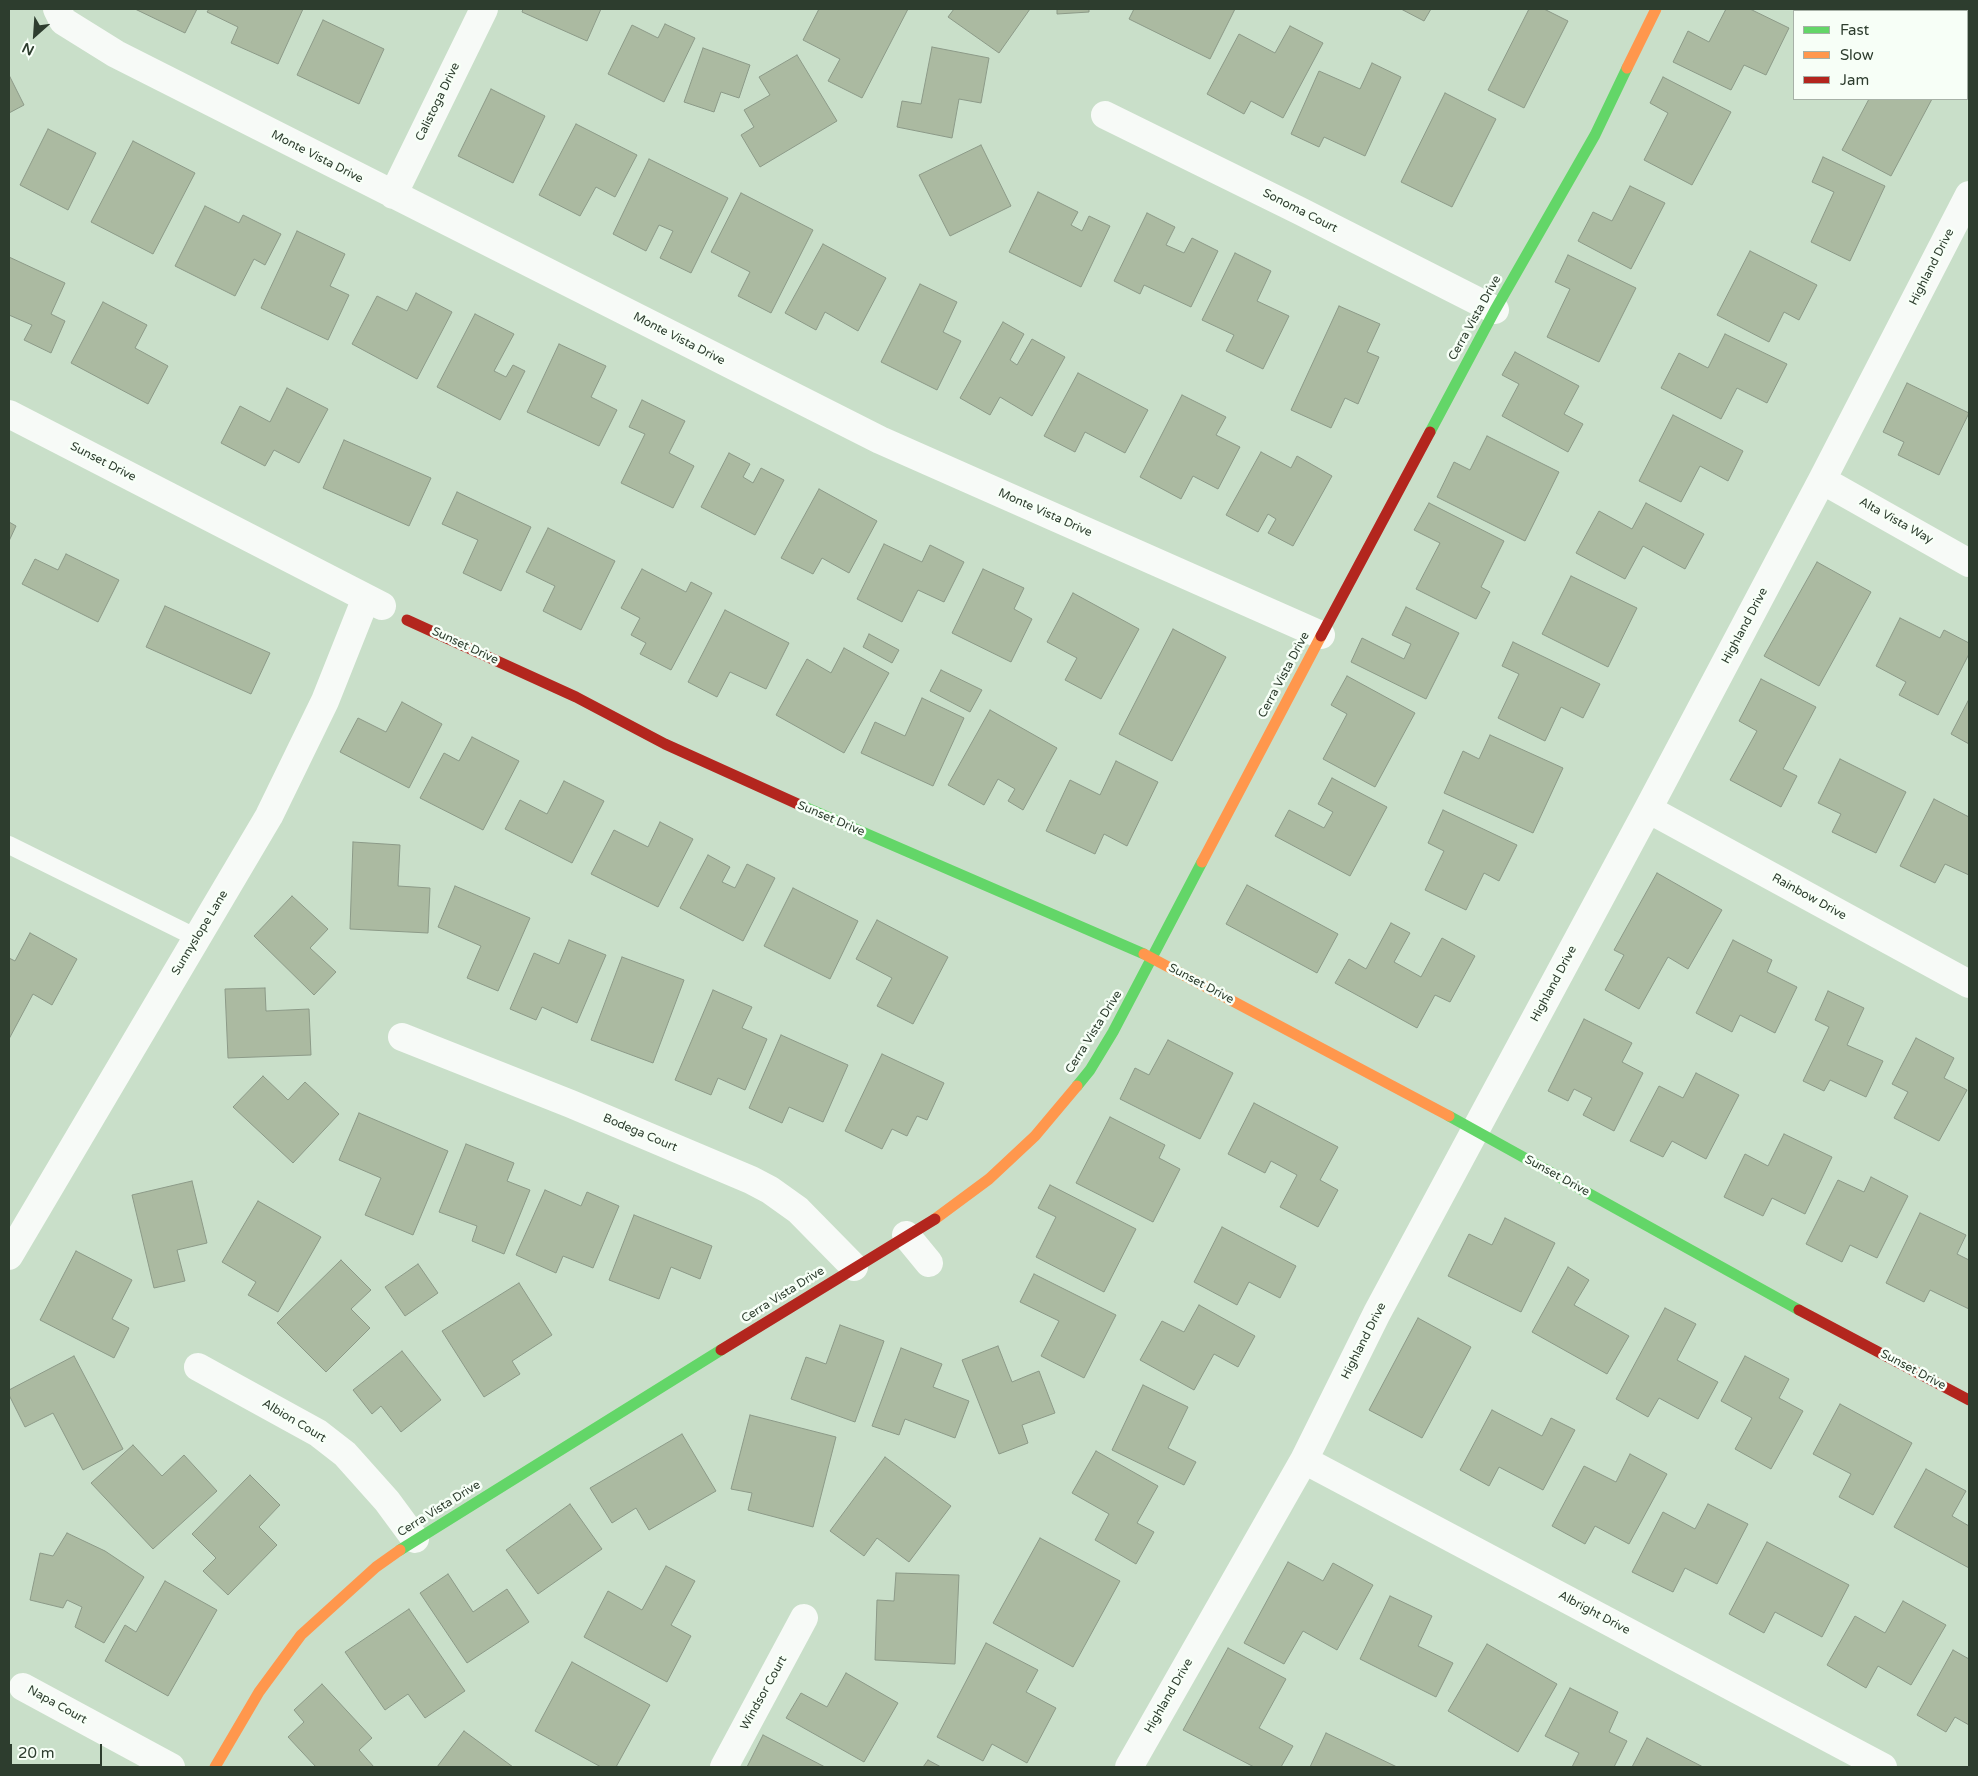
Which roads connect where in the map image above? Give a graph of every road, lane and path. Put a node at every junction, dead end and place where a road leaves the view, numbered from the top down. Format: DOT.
graph roads {
  1 [pos="57,9"];
  2 [pos="484,9"];
  3 [pos="1656,9"];
  4 [pos="1105,115"];
  5 [pos="393,195"];
  6 [pos="1969,195"];
  7 [pos="1495,310"];
  8 [pos="9,414"];
  9 [pos="1822,480"];
  10 [pos="1969,563"];
  11 [pos="375,602"];
  12 [pos="407,620"];
  13 [pos="1321,635"];
  14 [pos="1648,809"];
  15 [pos="9,845"];
  16 [pos="197,938"];
  17 [pos="1153,958"];
  18 [pos="1969,984"];
  19 [pos="402,1037"];
  20 [pos="1475,1130"];
  21 [pos="906,1234"];
  22 [pos="9,1256"];
  23 [pos="929,1263"];
  24 [pos="854,1267"];
  25 [pos="198,1367"];
  26 [pos="1969,1400"];
  27 [pos="1304,1460"];
  28 [pos="415,1539"];
  29 [pos="804,1618"];
  30 [pos="23,1687"];
  31 [pos="171,1767"];
  32 [pos="215,1767"];
  33 [pos="724,1767"];
  34 [pos="1129,1767"];
  35 [pos="1883,1767"];
  1 -- 5 [label="street, Monte Vista Drive"];
  2 -- 5 [label="street, Calistoga Drive"];
  3 -- 7 [label="street, Cerra Vista Drive"];
  4 -- 7 [label="street, Sonoma Court"];
  5 -- 13 [label="street, Monte Vista Drive"];
  6 -- 9 [label="street, Highland Drive"];
  7 -- 13 [label="street, Cerra Vista Drive"];
  8 -- 11 [label="street, Sunset Drive"];
  9 -- 10 [label="street, Alta Vista Way"];
  9 -- 14 [label="street, Highland Drive"];
  11 -- 16 [label="street, Sunnyslope Lane"];
  12 -- 17 [label="street, Sunset Drive"];
  13 -- 17 [label="street, Cerra Vista Drive"];
  14 -- 18 [label="street, Rainbow Drive"];
  14 -- 20 [label="street, Highland Drive"];
  15 -- 16 [label="lane"];
  16 -- 22 [label="street, Sunnyslope Lane"];
  17 -- 20 [label="street, Sunset Drive"];
  17 -- 21 [label="street, Cerra Vista Drive"];
  19 -- 24 [label="street, Bodega Court"];
  20 -- 26 [label="street, Sunset Drive"];
  20 -- 27 [label="street, Highland Drive"];
  21 -- 23 [label="street"];
  21 -- 24 [label="street, Cerra Vista Drive"];
  24 -- 28 [label="street, Cerra Vista Drive"];
  25 -- 28 [label="street, Albion Court"];
  27 -- 34 [label="street, Highland Drive"];
  27 -- 35 [label="street, Albright Drive"];
  28 -- 32 [label="street, Cerra Vista Drive"];
  29 -- 33 [label="street, Windsor Court"];
  30 -- 31 [label="street, Napa Court"];
}
